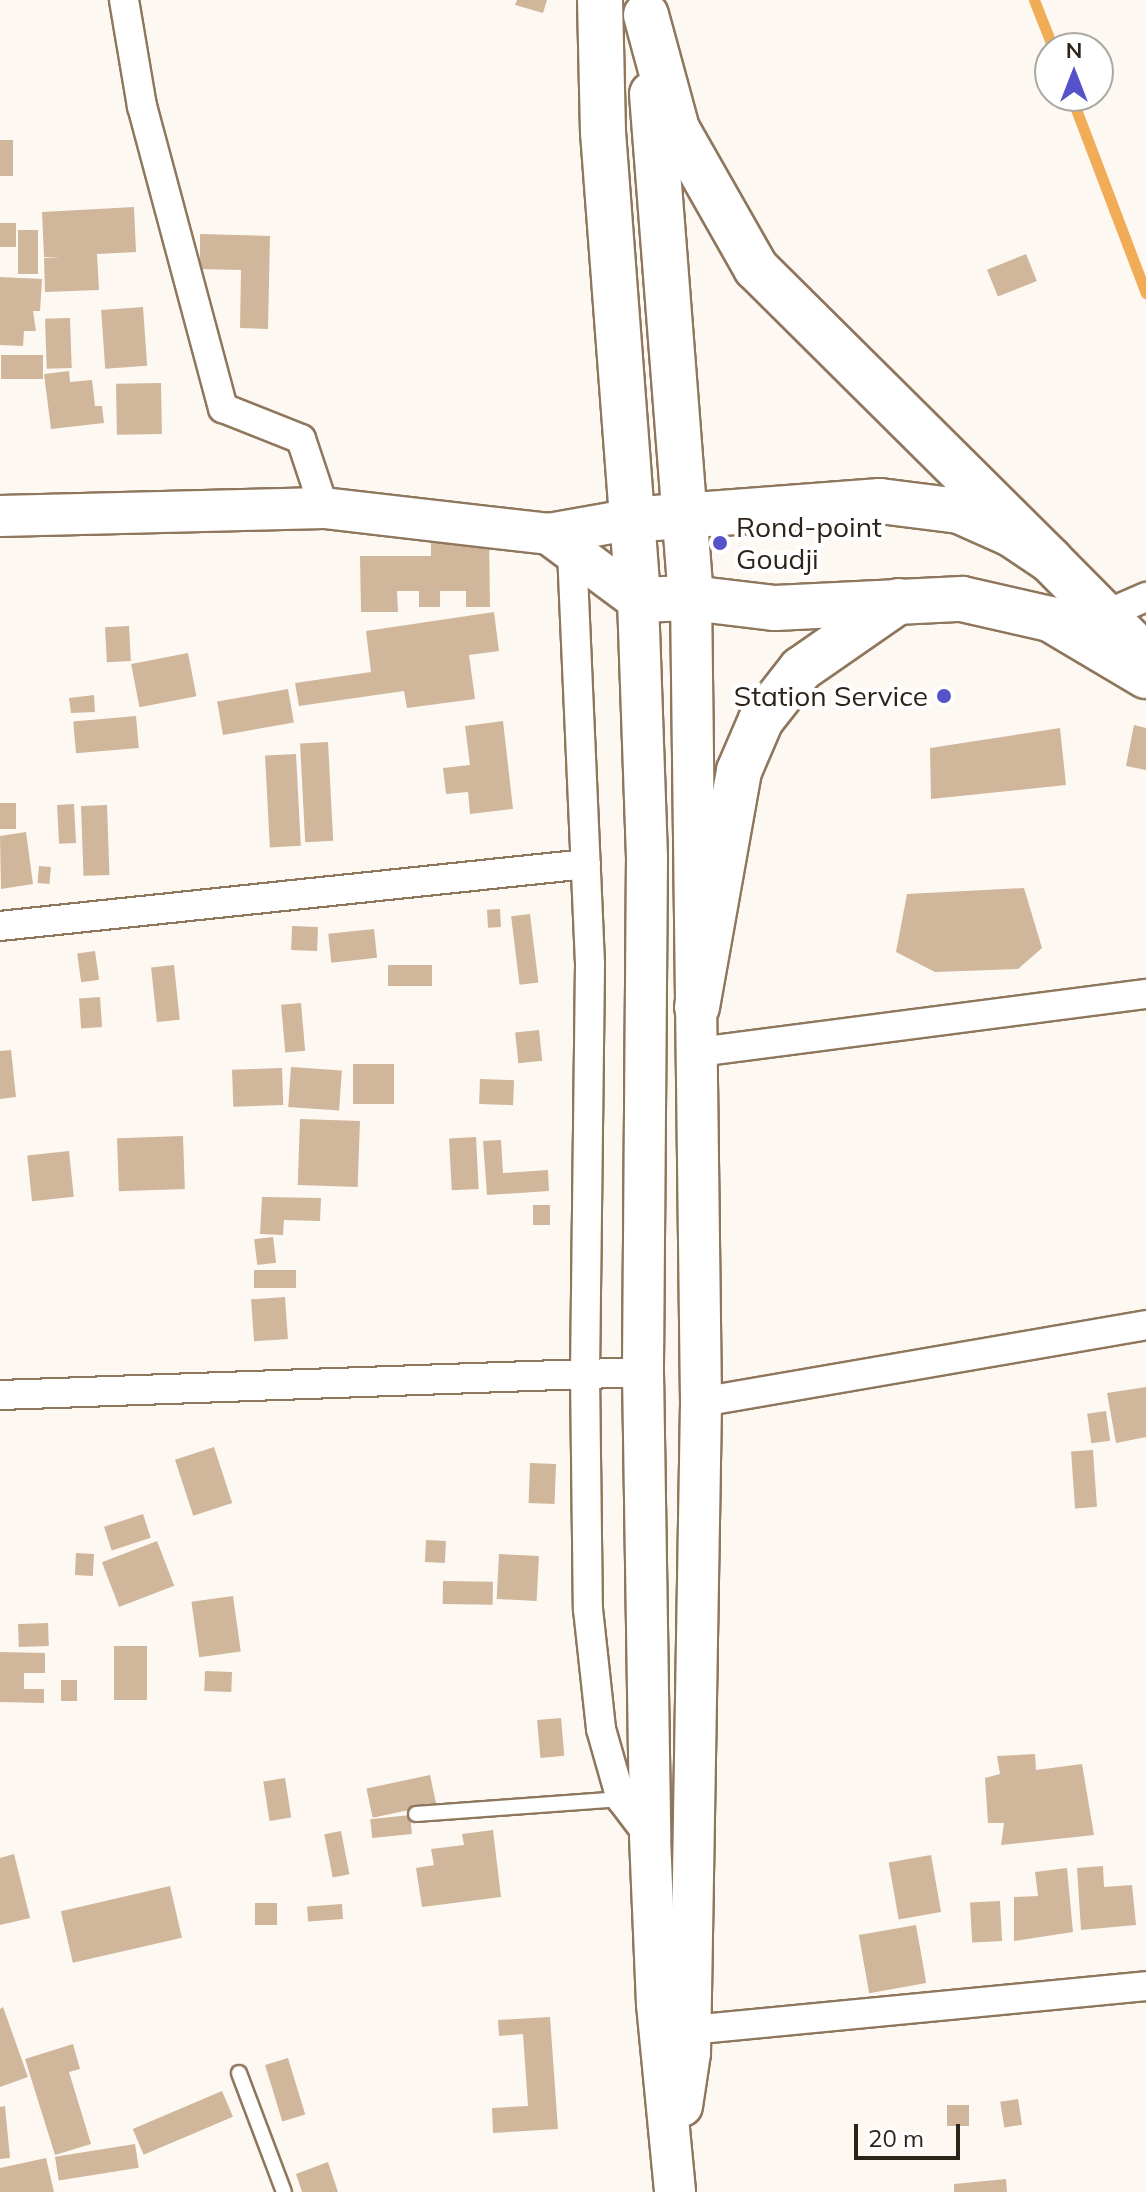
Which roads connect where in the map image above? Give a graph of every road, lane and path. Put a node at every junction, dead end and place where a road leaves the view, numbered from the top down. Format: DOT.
graph roads {
  1 [pos="124,0"];
  2 [pos="600,0"];
  3 [pos="646,7"];
  4 [pos="324,508"];
  5 [pos="0,516"];
  6 [pos="684,516"];
  7 [pos="634,519"];
  8 [pos="561,543"];
  9 [pos="1050,560"];
  10 [pos="691,598"];
  11 [pos="638,600"];
  12 [pos="899,601"];
  13 [pos="1126,605"];
  14 [pos="1146,657"];
  15 [pos="1146,676"];
  16 [pos="586,864"];
  17 [pos="0,926"];
  18 [pos="1146,994"];
  19 [pos="697,1007"];
  20 [pos="698,1052"];
  21 [pos="1146,1325"];
  22 [pos="643,1372"];
  23 [pos="585,1374"];
  24 [pos="0,1395"];
  25 [pos="701,1402"];
  26 [pos="621,1799"];
  27 [pos="416,1814"];
  28 [pos="650,1837"];
  29 [pos="1146,1986"];
  30 [pos="690,2030"];
  31 [pos="239,2073"];
  32 [pos="669,2181"];
  33 [pos="284,2192"];
  1 -- 4 [label="street"];
  2 -- 7 [label="highway"];
  3 -- 6 [label="highway"];
  3 -- 9 [label="highway"];
  4 -- 5 [label="main road"];
  4 -- 8 [label="main road"];
  6 -- 7 [label="highway"];
  6 -- 9 [label="highway"];
  6 -- 10 [label="highway"];
  7 -- 8 [label="main road"];
  7 -- 11 [label="highway"];
  8 -- 11 [label="main road"];
  8 -- 16 [label="street"];
  9 -- 13 [label="highway"];
  10 -- 11 [label="highway"];
  10 -- 12 [label="highway"];
  10 -- 19 [label="main road"];
  11 -- 22 [label="main road"];
  12 -- 15 [label="highway"];
  12 -- 19 [label="highway"];
  13 -- 14 [label="highway"];
  16 -- 17 [label="street"];
  16 -- 23 [label="street"];
  18 -- 20 [label="street"];
  19 -- 20 [label="main road"];
  20 -- 25 [label="main road"];
  21 -- 25 [label="street"];
  22 -- 23 [label="street"];
  22 -- 28 [label="main road"];
  23 -- 24 [label="street"];
  23 -- 26 [label="street"];
  25 -- 30 [label="main road"];
  26 -- 27 [label="lane"];
  26 -- 28 [label="street"];
  28 -- 32 [label="main road"];
  29 -- 30 [label="street"];
  30 -- 32 [label="main road"];
  31 -- 33 [label="lane"];
}
